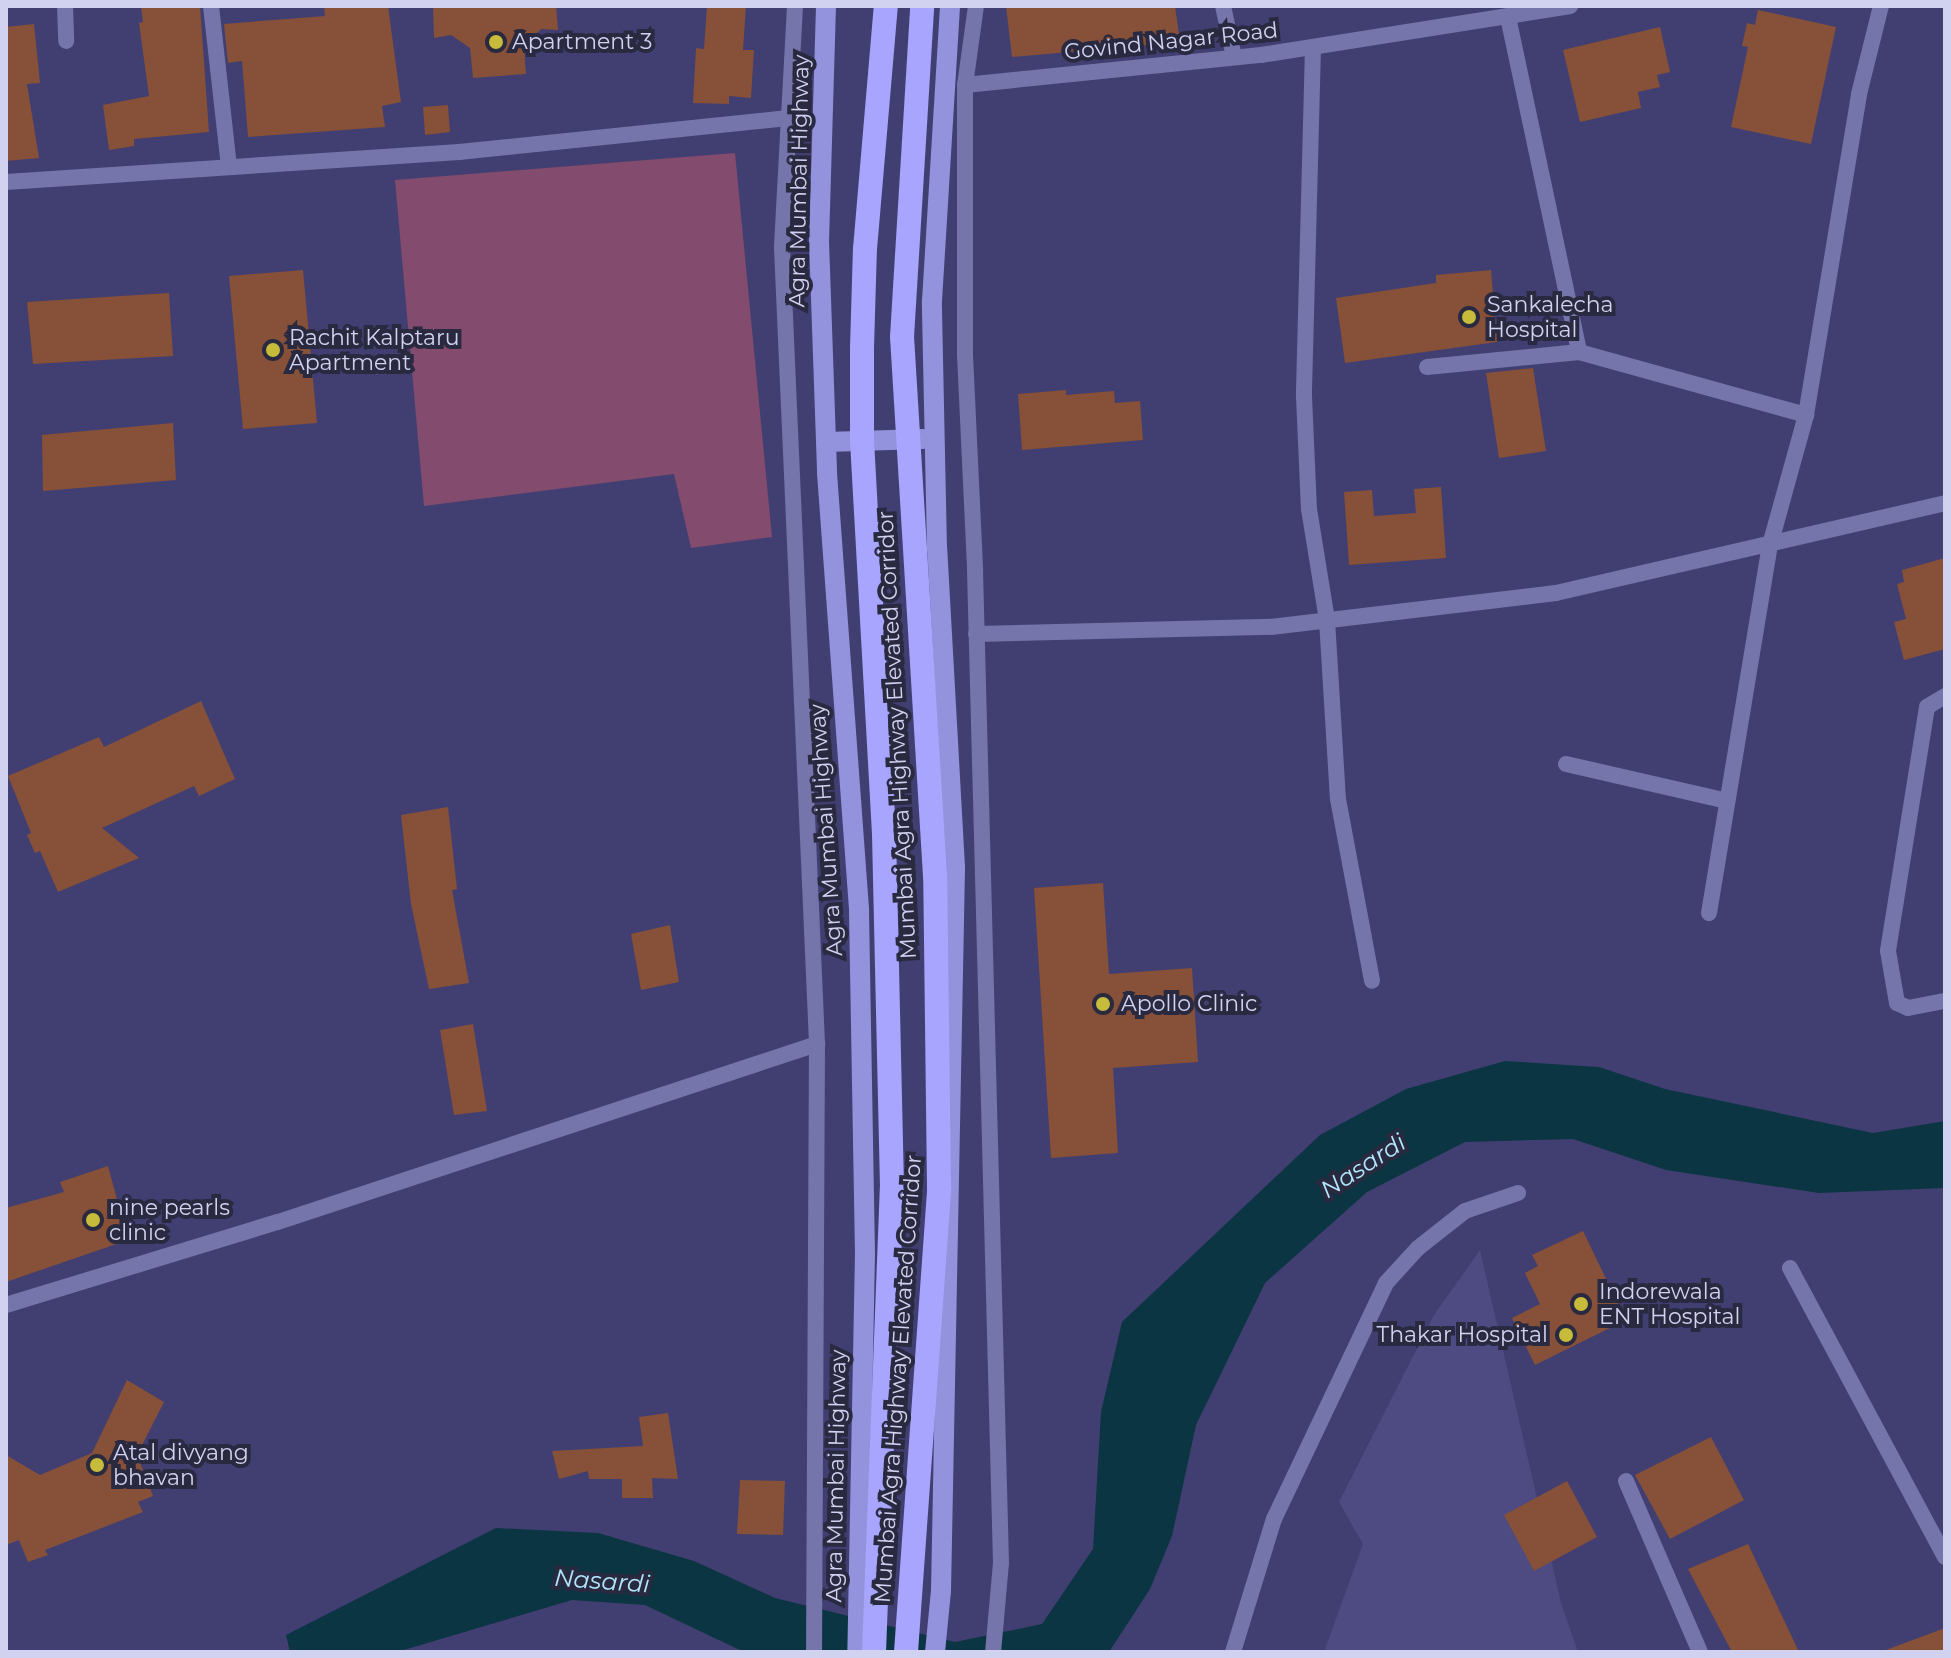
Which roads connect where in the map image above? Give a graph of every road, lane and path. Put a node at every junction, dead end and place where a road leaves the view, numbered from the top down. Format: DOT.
graph roads {
  1 [pos="65,6"];
  2 [pos="211,6"];
  3 [pos="795,6"];
  4 [pos="826,6"];
  5 [pos="886,6"];
  6 [pos="922,6"];
  7 [pos="950,6"];
  8 [pos="976,6"];
  9 [pos="1223,6"];
  10 [pos="1570,6"];
  11 [pos="1881,6"];
  12 [pos="1508,17"];
  13 [pos="66,41"];
  14 [pos="1313,47"];
  15 [pos="1234,57"];
  16 [pos="965,85"];
  17 [pos="788,118"];
  18 [pos="229,167"];
  19 [pos="6,182"];
  20 [pos="1579,352"];
  21 [pos="1427,367"];
  22 [pos="1806,415"];
  23 [pos="935,438"];
  24 [pos="826,442"];
  25 [pos="1945,503"];
  26 [pos="1770,545"];
  27 [pos="1327,620"];
  28 [pos="976,634"];
  29 [pos="1945,696"];
  30 [pos="1566,764"];
  31 [pos="1727,801"];
  32 [pos="1709,913"];
  33 [pos="1372,981"];
  34 [pos="1945,1001"];
  35 [pos="817,1044"];
  36 [pos="1518,1193"];
  37 [pos="1790,1268"];
  38 [pos="6,1305"];
  39 [pos="1626,1481"];
  40 [pos="1945,1557"];
  41 [pos="814,1652"];
  42 [pos="857,1652"];
  43 [pos="874,1652"];
  44 [pos="906,1652"];
  45 [pos="935,1652"];
  46 [pos="993,1652"];
  47 [pos="1233,1652"];
  48 [pos="1700,1652"];
  1 -- 13 [label="street"];
  2 -- 18 [label="street"];
  3 -- 17 [label="street"];
  4 -- 24 [label="main road, Agra Mumbai Highway"];
  5 -- 43 [label="highway, Mumbai Agra Highway Elevated Corridor"];
  6 -- 44 [label="highway, Mumbai Agra Highway Elevated Corridor"];
  7 -- 23 [label="main road"];
  8 -- 16 [label="street"];
  9 -- 15 [label="street"];
  10 -- 12 [label="street, Govind Nagar Road"];
  11 -- 22 [label="street"];
  12 -- 14 [label="street, Govind Nagar Road"];
  12 -- 20 [label="street"];
  14 -- 15 [label="street, Govind Nagar Road"];
  14 -- 27 [label="street"];
  15 -- 16 [label="street, Govind Nagar Road"];
  16 -- 28 [label="street"];
  17 -- 18 [label="street"];
  17 -- 35 [label="street"];
  18 -- 19 [label="street"];
  20 -- 21 [label="street"];
  20 -- 22 [label="street"];
  22 -- 26 [label="street"];
  23 -- 24 [label="main road"];
  23 -- 45 [label="main road"];
  24 -- 42 [label="main road, Agra Mumbai Highway"];
  25 -- 26 [label="street"];
  26 -- 27 [label="street"];
  26 -- 31 [label="street"];
  27 -- 28 [label="street"];
  27 -- 33 [label="street"];
  28 -- 46 [label="street"];
  29 -- 34 [label="street"];
  30 -- 31 [label="street"];
  31 -- 32 [label="street"];
  35 -- 38 [label="street"];
  35 -- 41 [label="street"];
  36 -- 47 [label="street"];
  37 -- 40 [label="street"];
  39 -- 48 [label="street"];
}
